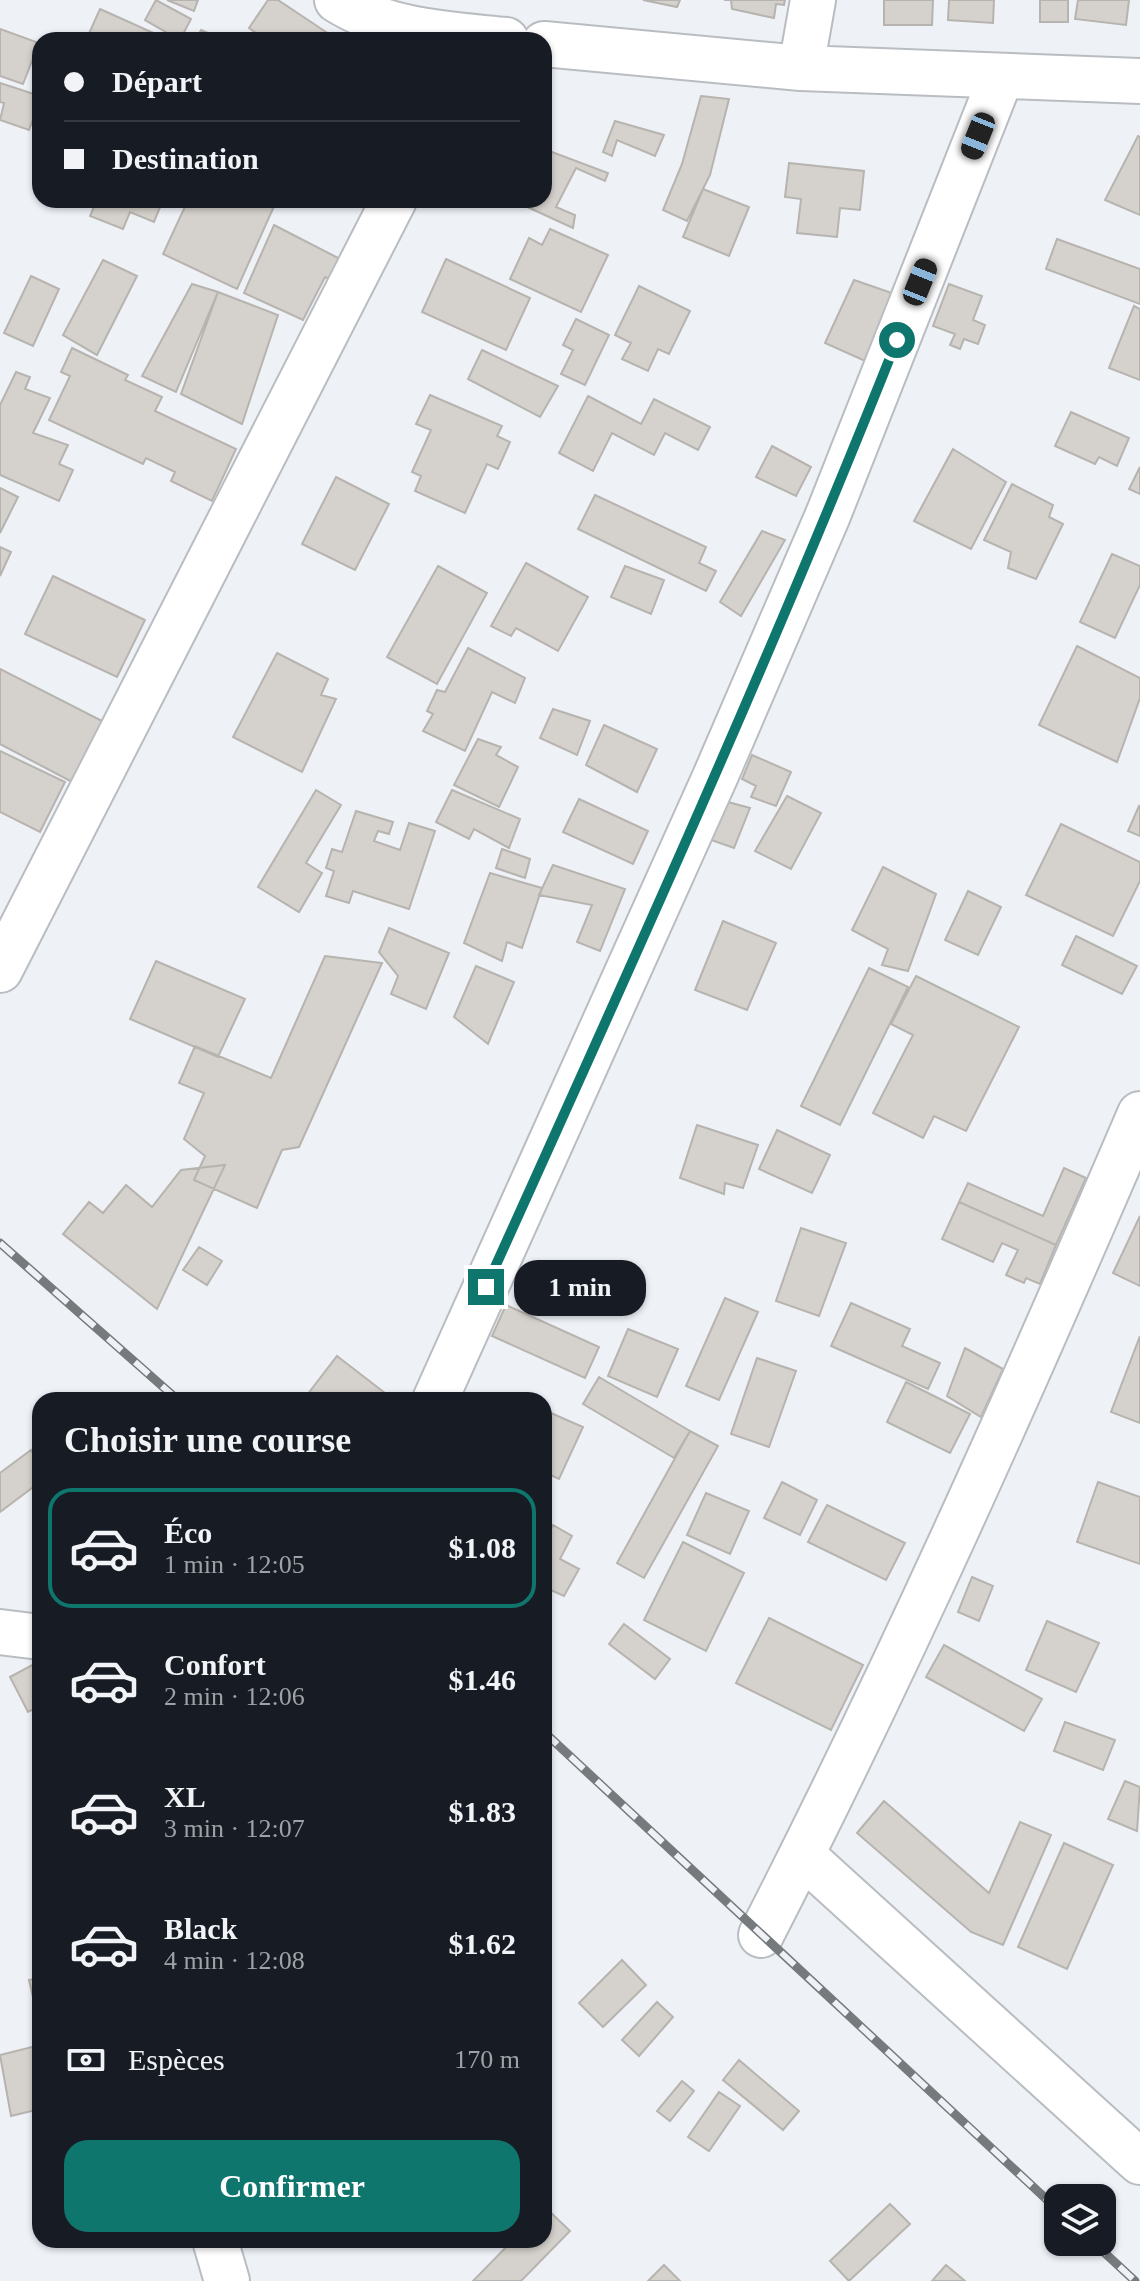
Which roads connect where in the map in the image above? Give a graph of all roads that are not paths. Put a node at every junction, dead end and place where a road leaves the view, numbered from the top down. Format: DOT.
graph roads {
  1 [pos="337,0"];
  2 [pos="813,0"];
  3 [pos="440,32"];
  4 [pos="552,45"];
  5 [pos="801,68"];
  6 [pos="1001,77"];
  7 [pos="1140,81"];
  8 [pos="390,208"];
  9 [pos="0,970"];
  10 [pos="1140,1114"];
  11 [pos="439,1392"];
  12 [pos="0,1632"];
  13 [pos="32,1636"];
  14 [pos="802,1855"];
  15 [pos="761,1935"];
  16 [pos="1140,2162"];
  17 [pos="217,2248"];
  18 [pos="227,2281"];
  1 -- 3 [label="street"];
  2 -- 5 [label="street"];
  4 -- 5 [label="street"];
  5 -- 6 [label="street"];
  6 -- 7 [label="street"];
  6 -- 11 [label="street"];
  8 -- 9 [label="street"];
  10 -- 14 [label="street"];
  12 -- 13 [label="street"];
  14 -- 15 [label="street"];
  14 -- 16 [label="street"];
  17 -- 18 [label="street"];
}
